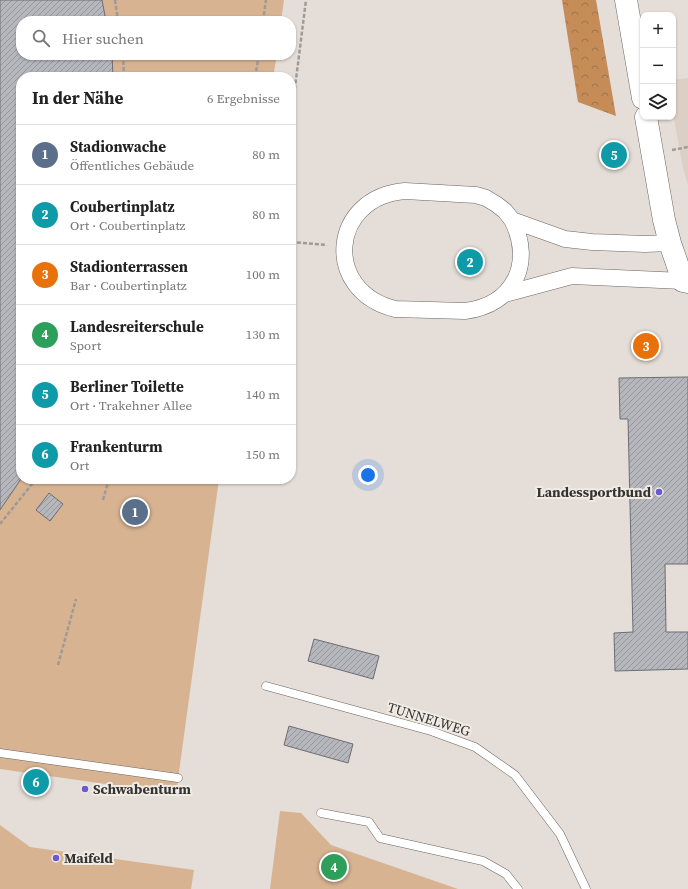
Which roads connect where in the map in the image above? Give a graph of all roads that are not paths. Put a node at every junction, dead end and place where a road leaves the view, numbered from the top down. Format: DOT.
graph roads {
  1 [pos="626,0"];
  2 [pos="641,84"];
  3 [pos="647,120"];
  4 [pos="512,220"];
  5 [pos="679,243"];
  6 [pos="686,282"];
  7 [pos="505,294"];
  8 [pos="266,686"];
  9 [pos="0,753"];
  10 [pos="178,778"];
  11 [pos="321,813"];
  12 [pos="518,889"];
  13 [pos="586,889"];
  1 -- 2 [label="main road"];
  3 -- 5 [label="main road"];
  4 -- 5 [label="street"];
  4 -- 7 [label="street"];
  4 -- 7 [label="street"];
  5 -- 6 [label="main road"];
  6 -- 7 [label="street"];
  8 -- 13 [label="lane, TUNNELWEG"];
  9 -- 10 [label="lane"];
  11 -- 12 [label="lane"];
}
